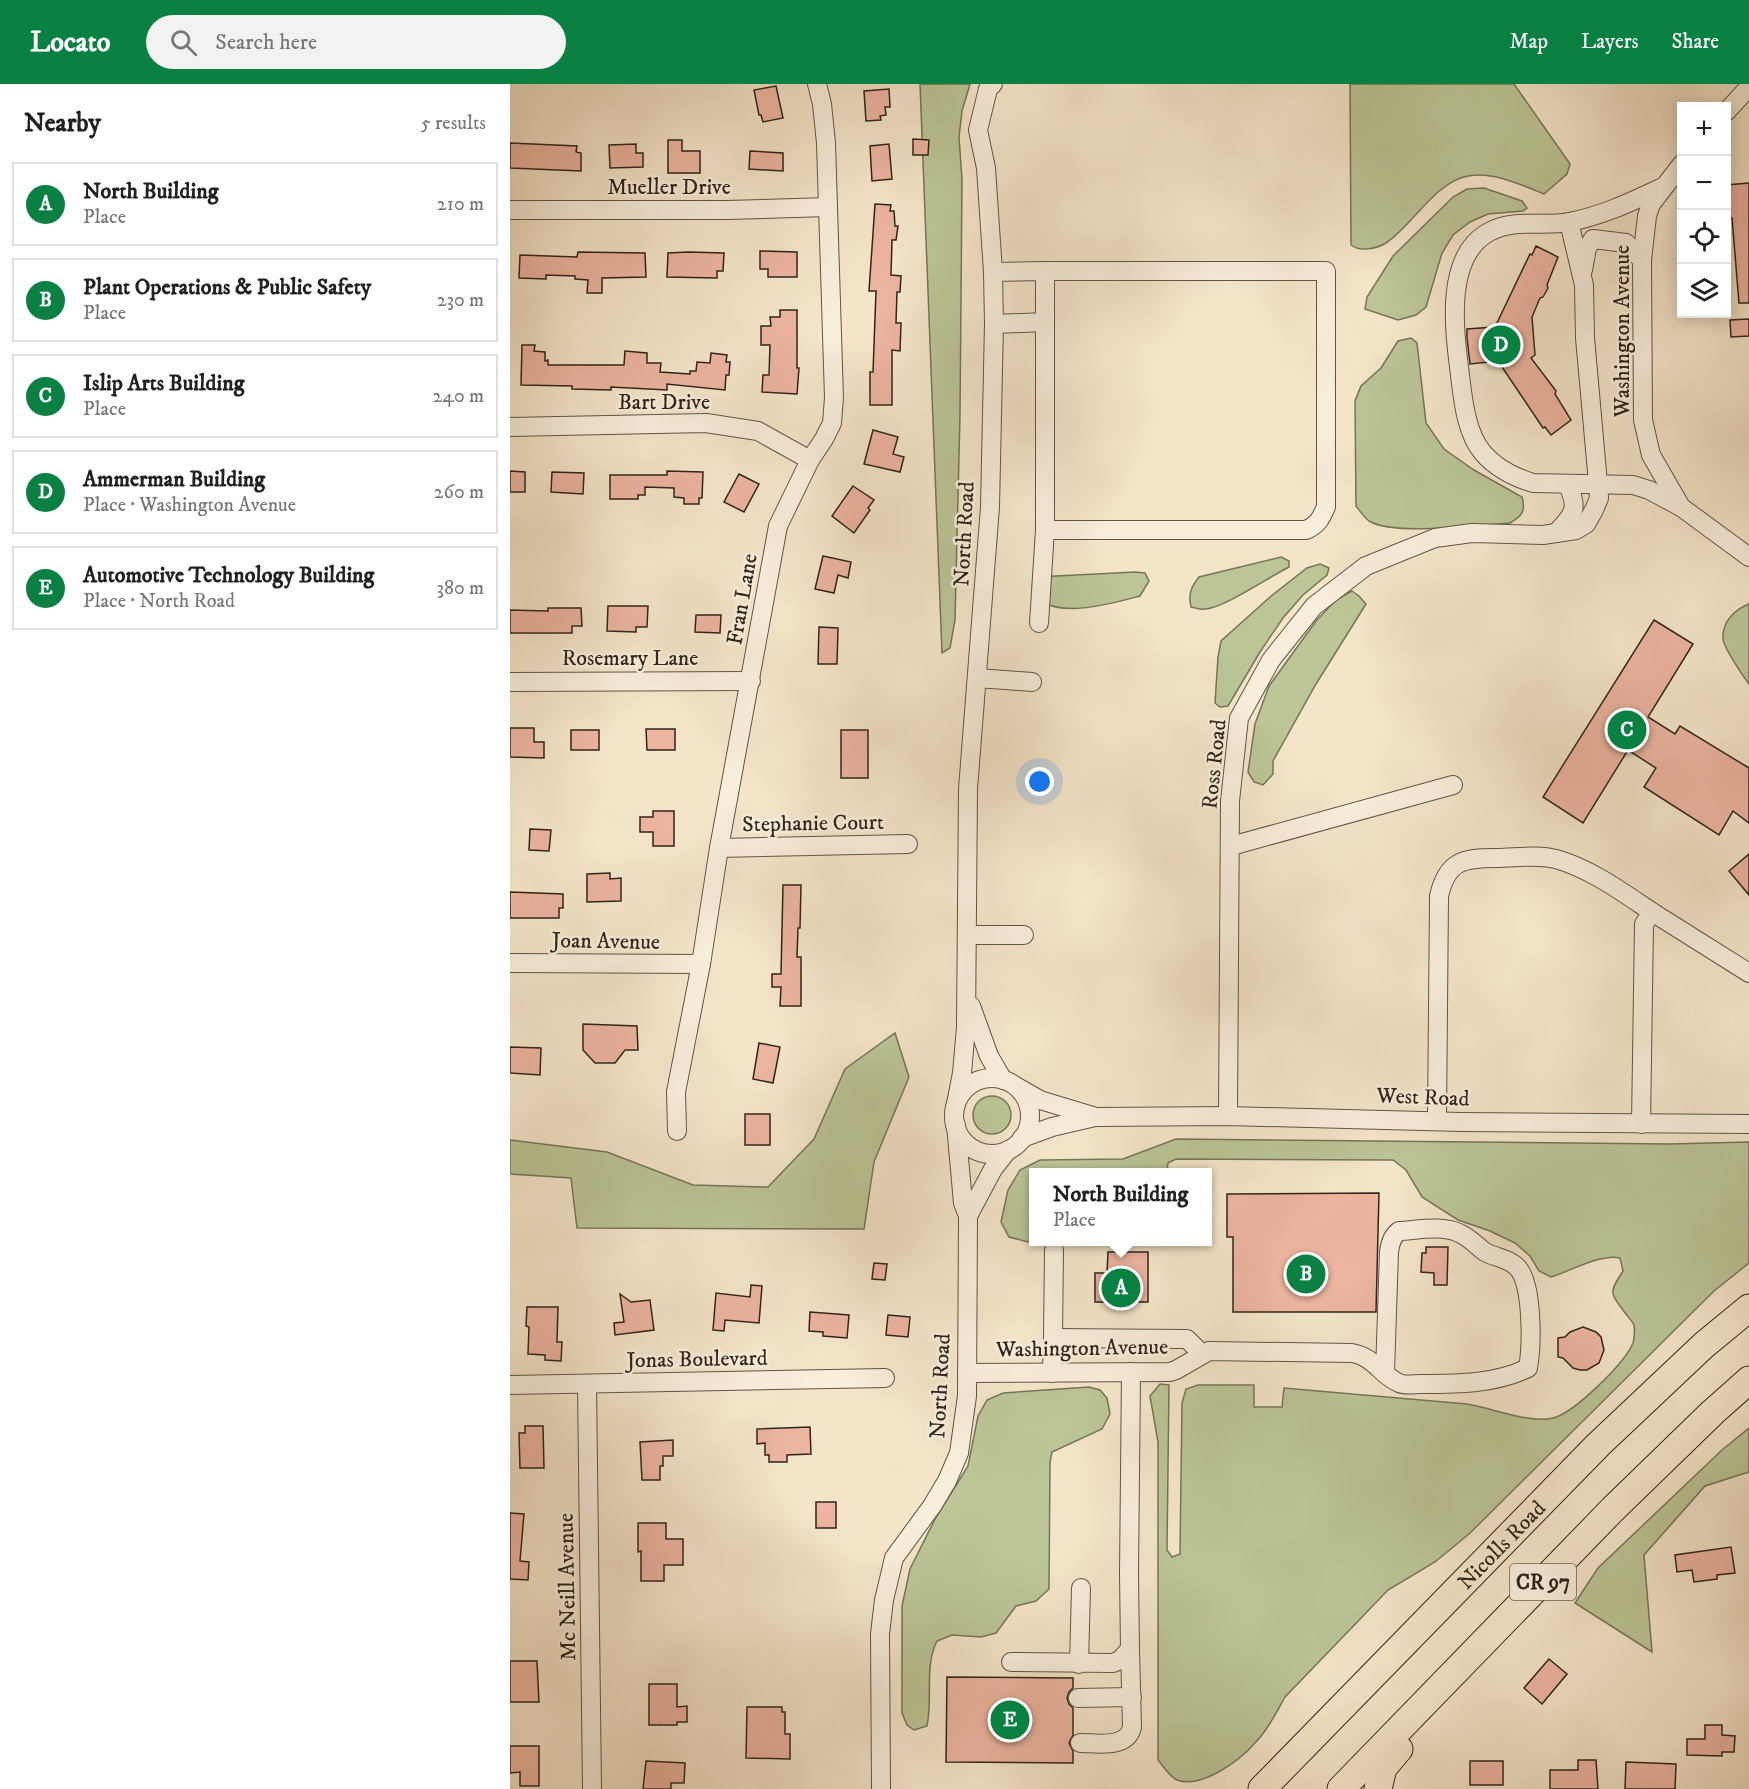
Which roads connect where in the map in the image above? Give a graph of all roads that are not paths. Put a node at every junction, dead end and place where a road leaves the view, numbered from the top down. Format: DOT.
graph roads {
  1 [pos="817,84"];
  2 [pos="993,84"];
  3 [pos="1746,87"];
  4 [pos="1731,106"];
  5 [pos="1677,170"];
  6 [pos="1663,187"];
  7 [pos="828,207"];
  8 [pos="510,210"];
  9 [pos="1647,216"];
  10 [pos="1569,222"];
  11 [pos="1593,239"];
  12 [pos="1642,260"];
  13 [pos="1045,271"];
  14 [pos="993,272"];
  15 [pos="1582,275"];
  16 [pos="1045,322"];
  17 [pos="994,324"];
  18 [pos="510,427"];
  19 [pos="810,460"];
  20 [pos="1598,483"];
  21 [pos="1567,484"];
  22 [pos="1681,507"];
  23 [pos="1045,530"];
  24 [pos="1556,533"];
  25 [pos="1749,557"];
  26 [pos="1039,623"];
  27 [pos="977,678"];
  28 [pos="751,681"];
  29 [pos="510,682"];
  30 [pos="1032,682"];
  31 [pos="1453,786"];
  32 [pos="908,844"];
  33 [pos="1231,846"];
  34 [pos="719,848"];
  35 [pos="1652,912"];
  36 [pos="967,935"];
  37 [pos="1024,935"];
  38 [pos="510,963"];
  39 [pos="701,964"];
  40 [pos="1749,974"];
  41 [pos="967,990"];
  42 [pos="1011,1084"];
  43 [pos="956,1104"];
  44 [pos="1228,1116"];
  45 [pos="1095,1117"];
  46 [pos="1437,1120"];
  47 [pos="1641,1124"];
  48 [pos="1749,1124"];
  49 [pos="956,1125"];
  50 [pos="677,1131"];
  51 [pos="1015,1144"];
  52 [pos="968,1216"];
  53 [pos="1054,1250"];
  54 [pos="1749,1308"];
  55 [pos="1053,1338"];
  56 [pos="1202,1354"];
  57 [pos="1052,1372"];
  58 [pos="1131,1372"];
  59 [pos="967,1373"];
  60 [pos="1385,1373"];
  61 [pos="885,1377"];
  62 [pos="1749,1380"];
  63 [pos="587,1384"];
  64 [pos="510,1385"];
  65 [pos="1081,1588"];
  66 [pos="1509,1618"];
  67 [pos="1130,1649"];
  68 [pos="1011,1662"];
  69 [pos="1079,1664"];
  70 [pos="1078,1698"];
  71 [pos="1131,1698"];
  72 [pos="1080,1743"];
  73 [pos="591,1789"];
  74 [pos="881,1789"];
  75 [pos="1262,1789"];
  76 [pos="1341,1789"];
  77 [pos="1378,1789"];
  1 -- 7 [label="street, Fran Lane"];
  2 -- 14 [label="street, North Road"];
  3 -- 4 [label="street"];
  5 -- 6 [label="street, Washington Avenue"];
  6 -- 9 [label="street, Washington Avenue"];
  6 -- 10 [label="street, Washington Avenue"];
  7 -- 8 [label="street, Mueller Drive"];
  7 -- 19 [label="street, Fran Lane"];
  9 -- 11 [label="street"];
  9 -- 12 [label="street, Washington Avenue"];
  10 -- 15 [label="street, Washington Avenue"];
  10 -- 21 [label="street, Washington Avenue"];
  11 -- 12 [label="street"];
  11 -- 15 [label="street"];
  12 -- 22 [label="street, Washington Avenue"];
  13 -- 14 [label="street"];
  13 -- 16 [label="street"];
  13 -- 23 [label="street"];
  14 -- 17 [label="street, North Road"];
  15 -- 20 [label="street, Washington Avenue"];
  16 -- 17 [label="street"];
  16 -- 23 [label="street"];
  17 -- 27 [label="street, North Road"];
  18 -- 19 [label="street, Bart Drive"];
  19 -- 28 [label="street, Fran Lane"];
  20 -- 21 [label="street, Washington Avenue"];
  20 -- 22 [label="street, Washington Avenue"];
  20 -- 24 [label="street, Ross Road"];
  21 -- 24 [label="street"];
  22 -- 25 [label="street, Washington Avenue"];
  23 -- 26 [label="street"];
  24 -- 33 [label="street, Ross Road"];
  27 -- 30 [label="street"];
  27 -- 36 [label="street, North Road"];
  28 -- 29 [label="street, Rosemary Lane"];
  28 -- 34 [label="street, Fran Lane"];
  31 -- 33 [label="street"];
  32 -- 34 [label="street, Stephanie Court"];
  33 -- 44 [label="street, Ross Road"];
  34 -- 39 [label="street, Fran Lane"];
  35 -- 40 [label="street"];
  35 -- 46 [label="street"];
  35 -- 47 [label="street"];
  36 -- 37 [label="street"];
  36 -- 41 [label="street, North Road"];
  38 -- 39 [label="street, Joan Avenue"];
  39 -- 50 [label="street, Fran Lane"];
  41 -- 42 [label="street, North Road"];
  41 -- 43 [label="street, North Road"];
  42 -- 43 [label="street"];
  42 -- 45 [label="street, West Road"];
  42 -- 51 [label="street"];
  43 -- 49 [label="street"];
  44 -- 45 [label="street, West Road"];
  44 -- 46 [label="street, West Road"];
  45 -- 51 [label="street, West Road"];
  46 -- 47 [label="street, West Road"];
  47 -- 48 [label="street, West Road"];
  49 -- 51 [label="street"];
  49 -- 52 [label="street, North Road"];
  51 -- 52 [label="street, North Road"];
  52 -- 59 [label="street, North Road"];
  53 -- 55 [label="street"];
  54 -- 75 [label="highway, Nicolls Road / CR 97"];
  55 -- 56 [label="street"];
  55 -- 57 [label="street"];
  56 -- 58 [label="street, Washington Avenue"];
  56 -- 60 [label="street, Washington Avenue"];
  57 -- 58 [label="street, Washington Avenue"];
  57 -- 59 [label="street, Washington Avenue"];
  58 -- 67 [label="street"];
  59 -- 74 [label="street, North Road"];
  60 -- 60 [label="street, Washington Avenue"];
  61 -- 63 [label="street, Jonas Boulevard"];
  62 -- 66 [label="highway, CR 97"];
  63 -- 64 [label="street, Jonas Boulevard"];
  63 -- 73 [label="street, Mc Neill Avenue"];
  65 -- 69 [label="street"];
  66 -- 76 [label="highway, CR 97"];
  66 -- 77 [label="highway"];
  67 -- 69 [label="street"];
  67 -- 71 [label="street"];
  68 -- 69 [label="street"];
  70 -- 71 [label="street"];
  71 -- 72 [label="street"];
}
